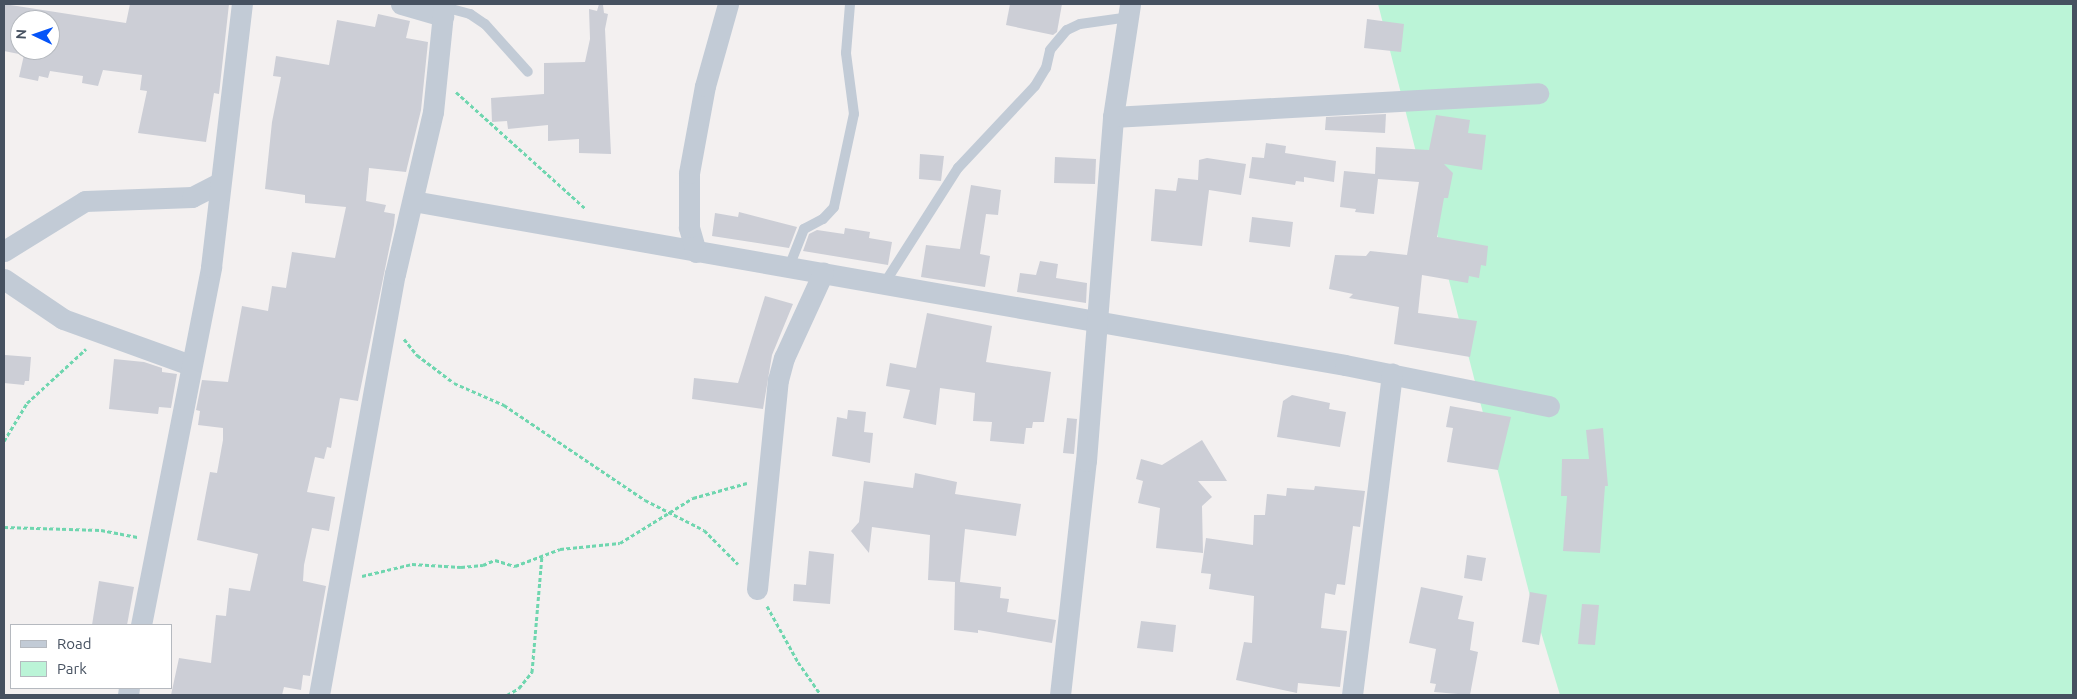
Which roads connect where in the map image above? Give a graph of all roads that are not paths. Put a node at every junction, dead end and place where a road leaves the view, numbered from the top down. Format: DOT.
graph roads {
  1 [pos="242,4"];
  2 [pos="401,4"];
  3 [pos="728,4"];
  4 [pos="850,4"];
  5 [pos="444,9"];
  6 [pos="1129,10"];
  7 [pos="528,72"];
  8 [pos="1538,93"];
  9 [pos="1113,117"];
  10 [pos="219,183"];
  11 [pos="413,201"];
  12 [pos="4,251"];
  13 [pos="696,252"];
  14 [pos="789,268"];
  15 [pos="823,273"];
  16 [pos="4,279"];
  17 [pos="883,285"];
  18 [pos="1097,320"];
  19 [pos="190,365"];
  20 [pos="1392,374"];
  21 [pos="1549,406"];
  22 [pos="758,588"];
  23 [pos="141,624"];
  24 [pos="319,695"];
  25 [pos="1060,695"];
  26 [pos="1352,695"];
  1 -- 10 [label="street"];
  2 -- 5 [label="street"];
  3 -- 13 [label="street"];
  4 -- 14 [label="lane"];
  5 -- 7 [label="lane"];
  5 -- 11 [label="street"];
  6 -- 9 [label="street"];
  6 -- 17 [label="lane"];
  8 -- 9 [label="street"];
  9 -- 18 [label="street"];
  10 -- 12 [label="street"];
  10 -- 19 [label="street"];
  11 -- 13 [label="street"];
  11 -- 24 [label="street"];
  13 -- 14 [label="street"];
  14 -- 15 [label="street"];
  15 -- 17 [label="street"];
  15 -- 22 [label="street"];
  16 -- 19 [label="street"];
  17 -- 18 [label="street"];
  18 -- 20 [label="street"];
  18 -- 25 [label="street"];
  19 -- 23 [label="street"];
  20 -- 21 [label="street"];
  20 -- 26 [label="street"];
}
